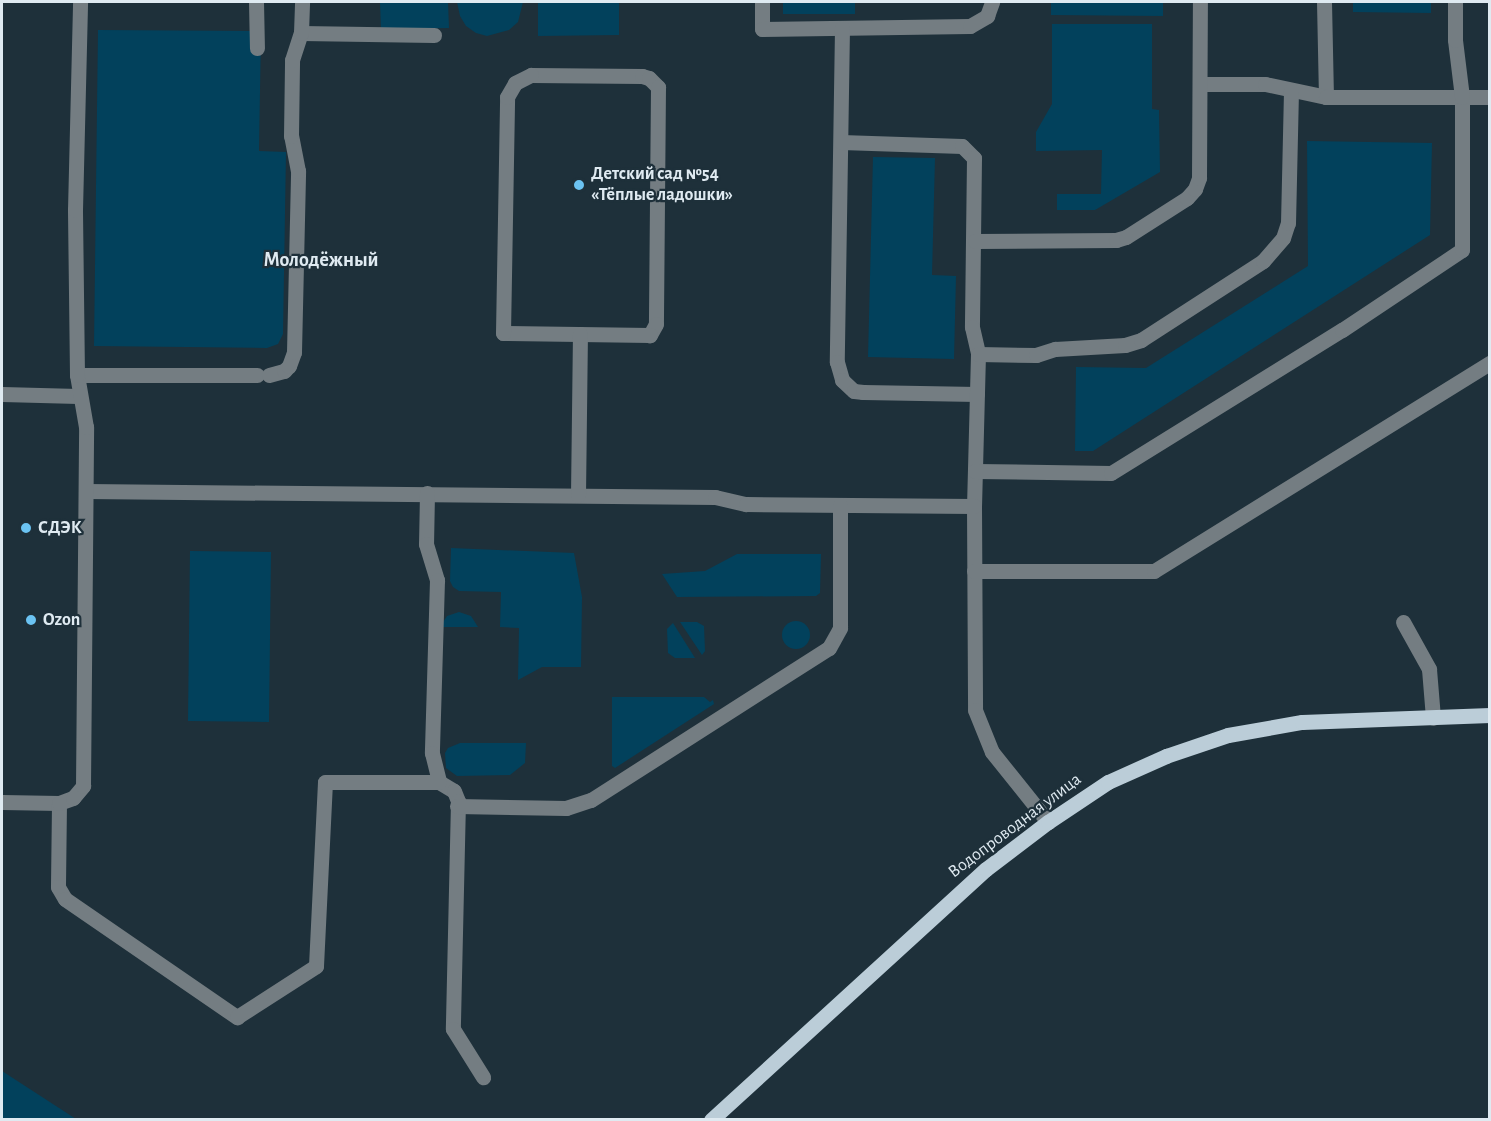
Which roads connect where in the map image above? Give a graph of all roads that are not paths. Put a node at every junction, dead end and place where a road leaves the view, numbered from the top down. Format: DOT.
graph roads {
  1 [pos="80,2"];
  2 [pos="256,2"];
  3 [pos="302,2"];
  4 [pos="762,2"];
  5 [pos="992,2"];
  6 [pos="1200,2"];
  7 [pos="1324,2"];
  8 [pos="1455,2"];
  9 [pos="842,28"];
  10 [pos="301,33"];
  11 [pos="434,35"];
  12 [pos="256,48"];
  13 [pos="1202,84"];
  14 [pos="1291,90"];
  15 [pos="1326,97"];
  16 [pos="1462,97"];
  17 [pos="1490,97"];
  18 [pos="841,142"];
  19 [pos="975,241"];
  20 [pos="580,334"];
  21 [pos="978,354"];
  22 [pos="1490,363"];
  23 [pos="77,375"];
  24 [pos="2,394"];
  25 [pos="976,394"];
  26 [pos="78,396"];
  27 [pos="975,471"];
  28 [pos="86,491"];
  29 [pos="427,493"];
  30 [pos="578,495"];
  31 [pos="840,506"];
  32 [pos="974,506"];
  33 [pos="974,571"];
  34 [pos="1403,622"];
  35 [pos="1490,715"];
  36 [pos="1433,718"];
  37 [pos="439,782"];
  38 [pos="2,802"];
  39 [pos="59,803"];
  40 [pos="458,806"];
  41 [pos="1048,822"];
  42 [pos="483,1077"];
  43 [pos="711,1119"];
  1 -- 23 [label="lane"];
  2 -- 12 [label="lane"];
  3 -- 10 [label="lane"];
  4 -- 9 [label="lane"];
  5 -- 9 [label="lane"];
  6 -- 13 [label="lane"];
  7 -- 15 [label="lane"];
  8 -- 16 [label="lane"];
  9 -- 18 [label="lane"];
  10 -- 11 [label="lane"];
  10 -- 23 [label="lane"];
  13 -- 14 [label="lane"];
  13 -- 19 [label="lane"];
  14 -- 15 [label="lane"];
  14 -- 21 [label="lane"];
  15 -- 16 [label="lane"];
  16 -- 17 [label="lane"];
  16 -- 27 [label="lane"];
  18 -- 19 [label="lane"];
  18 -- 25 [label="lane"];
  19 -- 21 [label="lane"];
  20 -- 20 [label="lane"];
  20 -- 30 [label="lane"];
  21 -- 25 [label="lane"];
  22 -- 33 [label="lane"];
  23 -- 26 [label="lane"];
  24 -- 26 [label="lane"];
  25 -- 27 [label="lane"];
  26 -- 28 [label="lane"];
  27 -- 32 [label="lane"];
  28 -- 29 [label="lane"];
  28 -- 39 [label="lane"];
  29 -- 30 [label="lane"];
  29 -- 37 [label="lane"];
  30 -- 31 [label="lane"];
  31 -- 32 [label="lane"];
  31 -- 40 [label="lane"];
  32 -- 33 [label="lane"];
  33 -- 41 [label="lane"];
  34 -- 36 [label="lane"];
  35 -- 36 [label="main road, Водопроводная улица"];
  36 -- 41 [label="main road, Водопроводная улица"];
  37 -- 39 [label="lane"];
  37 -- 40 [label="lane"];
  38 -- 39 [label="lane"];
  40 -- 42 [label="lane"];
  41 -- 43 [label="main road, Водопроводная улица"];
}
